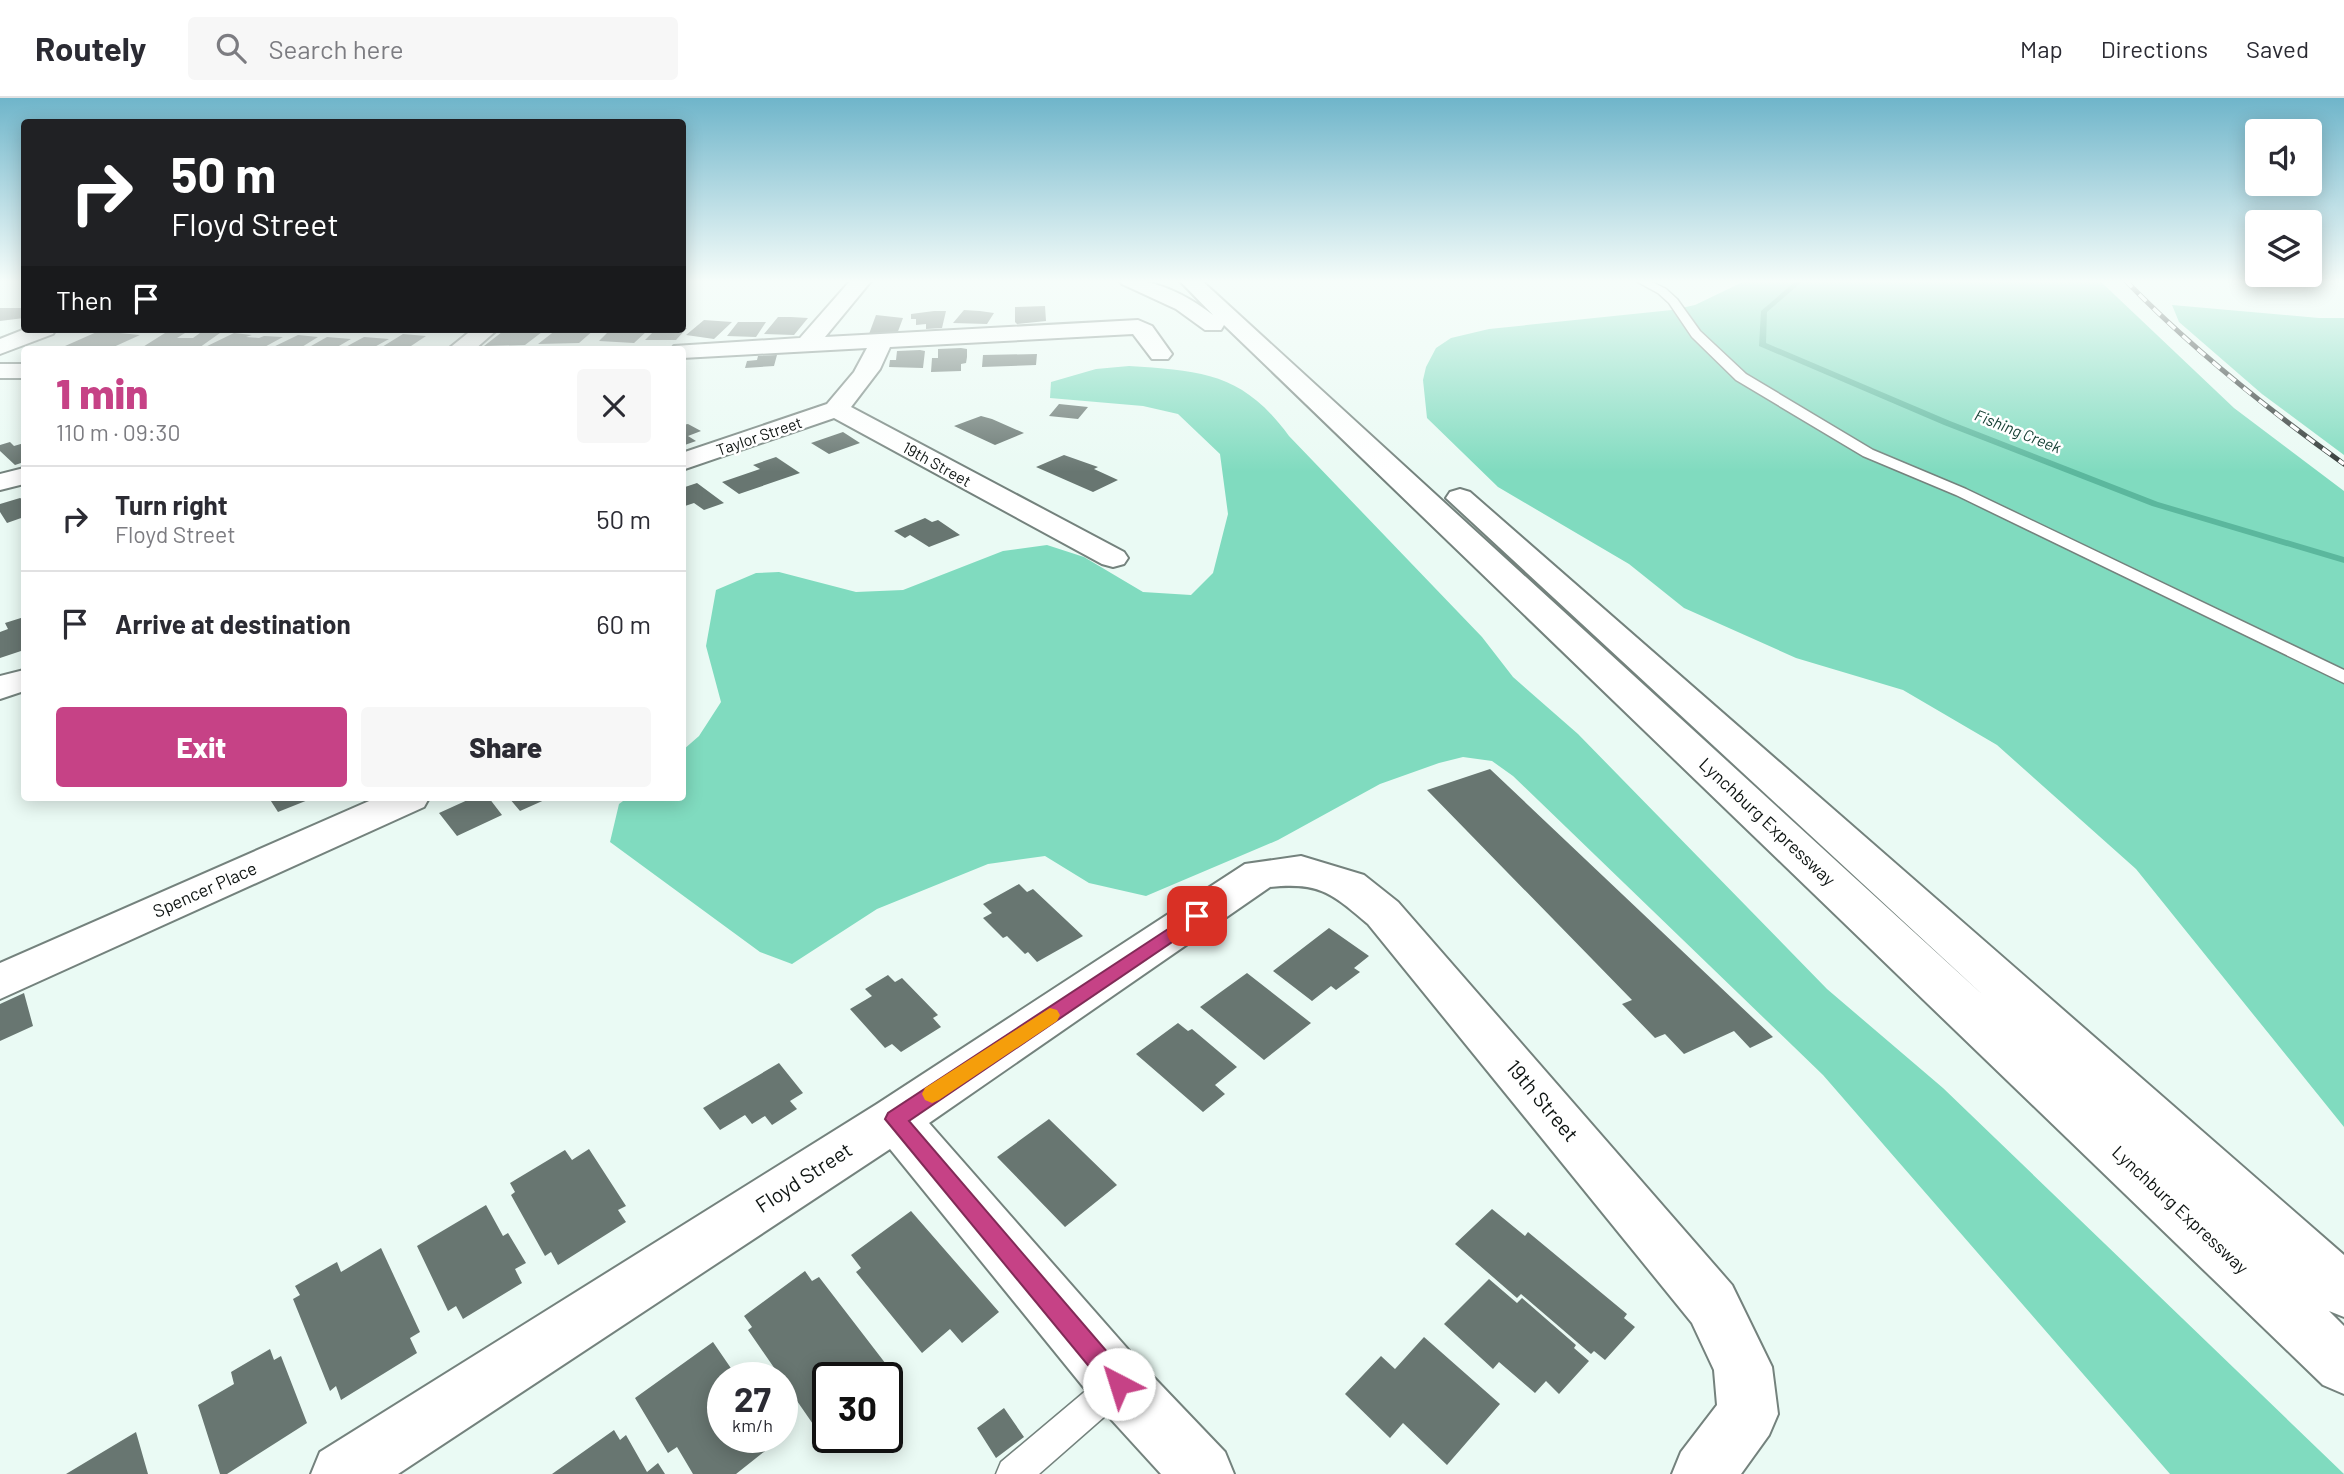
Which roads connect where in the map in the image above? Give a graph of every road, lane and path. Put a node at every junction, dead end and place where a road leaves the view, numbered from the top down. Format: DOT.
graph roads {
  1 [pos="803,344"];
  2 [pos="880,344"];
  3 [pos="1153,344"];
  4 [pos="1239,344"];
  5 [pos="1258,344"];
  6 [pos="1288,344"];
  7 [pos="1707,344"];
  8 [pos="686,351"];
  9 [pos="1160,354"];
  10 [pos="0,371"];
  11 [pos="21,371"];
  12 [pos="1323,405"];
  13 [pos="836,409"];
  14 [pos="686,461"];
  15 [pos="21,476"];
  16 [pos="0,482"];
  17 [pos="1113,558"];
  18 [pos="2344,677"];
  19 [pos="21,681"];
  20 [pos="0,688"];
  21 [pos="403,801"];
  22 [pos="1260,874"];
  23 [pos="0,982"];
  24 [pos="895,1119"];
  25 [pos="2344,1291"];
  26 [pos="2344,1365"];
  27 [pos="1119,1384"];
  28 [pos="342,1474"];
  29 [pos="1013,1474"];
  30 [pos="1203,1474"];
  31 [pos="1703,1474"];
  1 -- 8 [label="main road"];
  2 -- 13 [label="main road"];
  3 -- 9 [label="main road"];
  4 -- 12 [label="main road"];
  5 -- 12 [label="main road, Lynchburg Expressway"];
  6 -- 25 [label="main road, Lynchburg Expressway"];
  7 -- 18 [label="lane"];
  10 -- 11 [label="main road"];
  12 -- 26 [label="main road, Lynchburg Expressway"];
  13 -- 14 [label="main road, Taylor Street"];
  13 -- 17 [label="main road, 19th Street"];
  15 -- 16 [label="main road"];
  19 -- 20 [label="main road"];
  21 -- 23 [label="main road, Spencer Place"];
  22 -- 24 [label="main road, Floyd Street"];
  22 -- 31 [label="main road, 19th Street"];
  24 -- 27 [label="main road"];
  24 -- 28 [label="main road, Floyd Street"];
  27 -- 29 [label="lane"];
  27 -- 30 [label="main road"];
}
